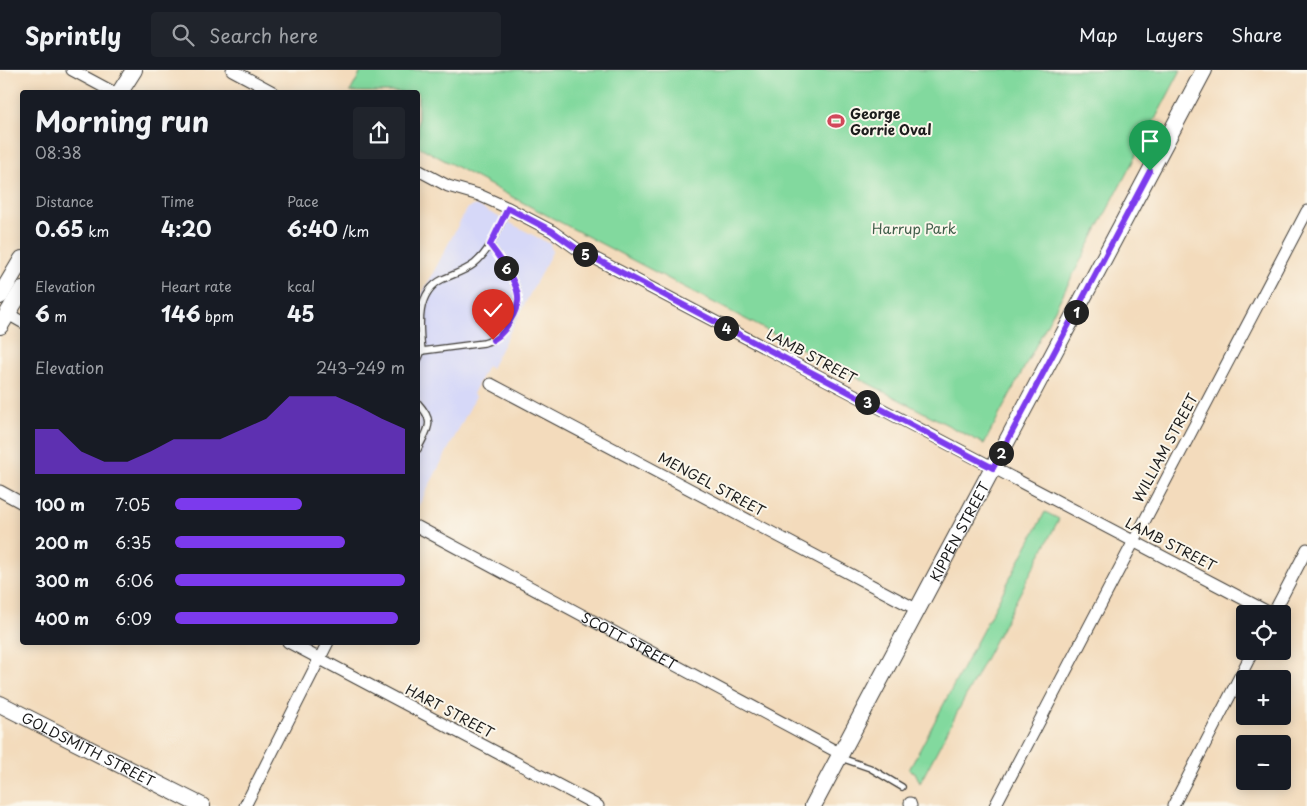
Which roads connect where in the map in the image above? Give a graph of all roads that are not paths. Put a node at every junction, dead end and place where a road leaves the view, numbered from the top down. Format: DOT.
graph roads {
  1 [pos="72,70"];
  2 [pos="134,70"];
  3 [pos="144,70"];
  4 [pos="232,70"];
  5 [pos="1204,70"];
  6 [pos="109,90"];
  7 [pos="121,90"];
  8 [pos="133,90"];
  9 [pos="270,90"];
  10 [pos="420,171"];
  11 [pos="508,208"];
  12 [pos="1307,211"];
  13 [pos="490,245"];
  14 [pos="20,262"];
  15 [pos="20,293"];
  16 [pos="0,296"];
  17 [pos="3,316"];
  18 [pos="20,321"];
  19 [pos="422,351"];
  20 [pos="420,356"];
  21 [pos="491,384"];
  22 [pos="420,405"];
  23 [pos="420,444"];
  24 [pos="993,468"];
  25 [pos="0,491"];
  26 [pos="20,502"];
  27 [pos="420,528"];
  28 [pos="1133,541"];
  29 [pos="1307,549"];
  30 [pos="1256,605"];
  31 [pos="1278,605"];
  32 [pos="918,610"];
  33 [pos="293,645"];
  34 [pos="326,645"];
  35 [pos="319,659"];
  36 [pos="1248,660"];
  37 [pos="0,704"];
  38 [pos="840,755"];
  39 [pos="902,787"];
  40 [pos="202,806"];
  41 [pos="245,806"];
  42 [pos="598,806"];
  43 [pos="813,806"];
  44 [pos="994,806"];
  45 [pos="1173,806"];
  1 -- 6 [label="street"];
  2 -- 7 [label="street"];
  3 -- 8 [label="street"];
  4 -- 9 [label="street"];
  5 -- 24 [label="street, KIPPEN STREET"];
  10 -- 11 [label="street, LAMB STREET"];
  11 -- 13 [label="lane"];
  11 -- 24 [label="street, LAMB STREET"];
  12 -- 28 [label="street, WILLIAM STREET"];
  13 -- 19 [label="lane"];
  13 -- 19 [label="lane"];
  14 -- 16 [label="street"];
  15 -- 17 [label="street"];
  17 -- 18 [label="street"];
  19 -- 20 [label="lane"];
  21 -- 32 [label="street, MENGEL STREET"];
  22 -- 23 [label="lane"];
  24 -- 28 [label="street, LAMB STREET"];
  24 -- 32 [label="street, KIPPEN STREET"];
  25 -- 26 [label="street"];
  27 -- 38 [label="street, SCOTT STREET"];
  28 -- 30 [label="street, LAMB STREET"];
  28 -- 44 [label="street, WILLIAM STREET"];
  29 -- 31 [label="street"];
  32 -- 38 [label="street, KIPPEN STREET"];
  33 -- 35 [label="street, HART STREET"];
  34 -- 35 [label="street"];
  35 -- 41 [label="street"];
  35 -- 42 [label="street, HART STREET"];
  36 -- 45 [label="street"];
  37 -- 40 [label="street, GOLDSMITH STREET"];
  38 -- 39 [label="lane, SCOTT STREET"];
  38 -- 43 [label="street, KIPPEN STREET"];
}
